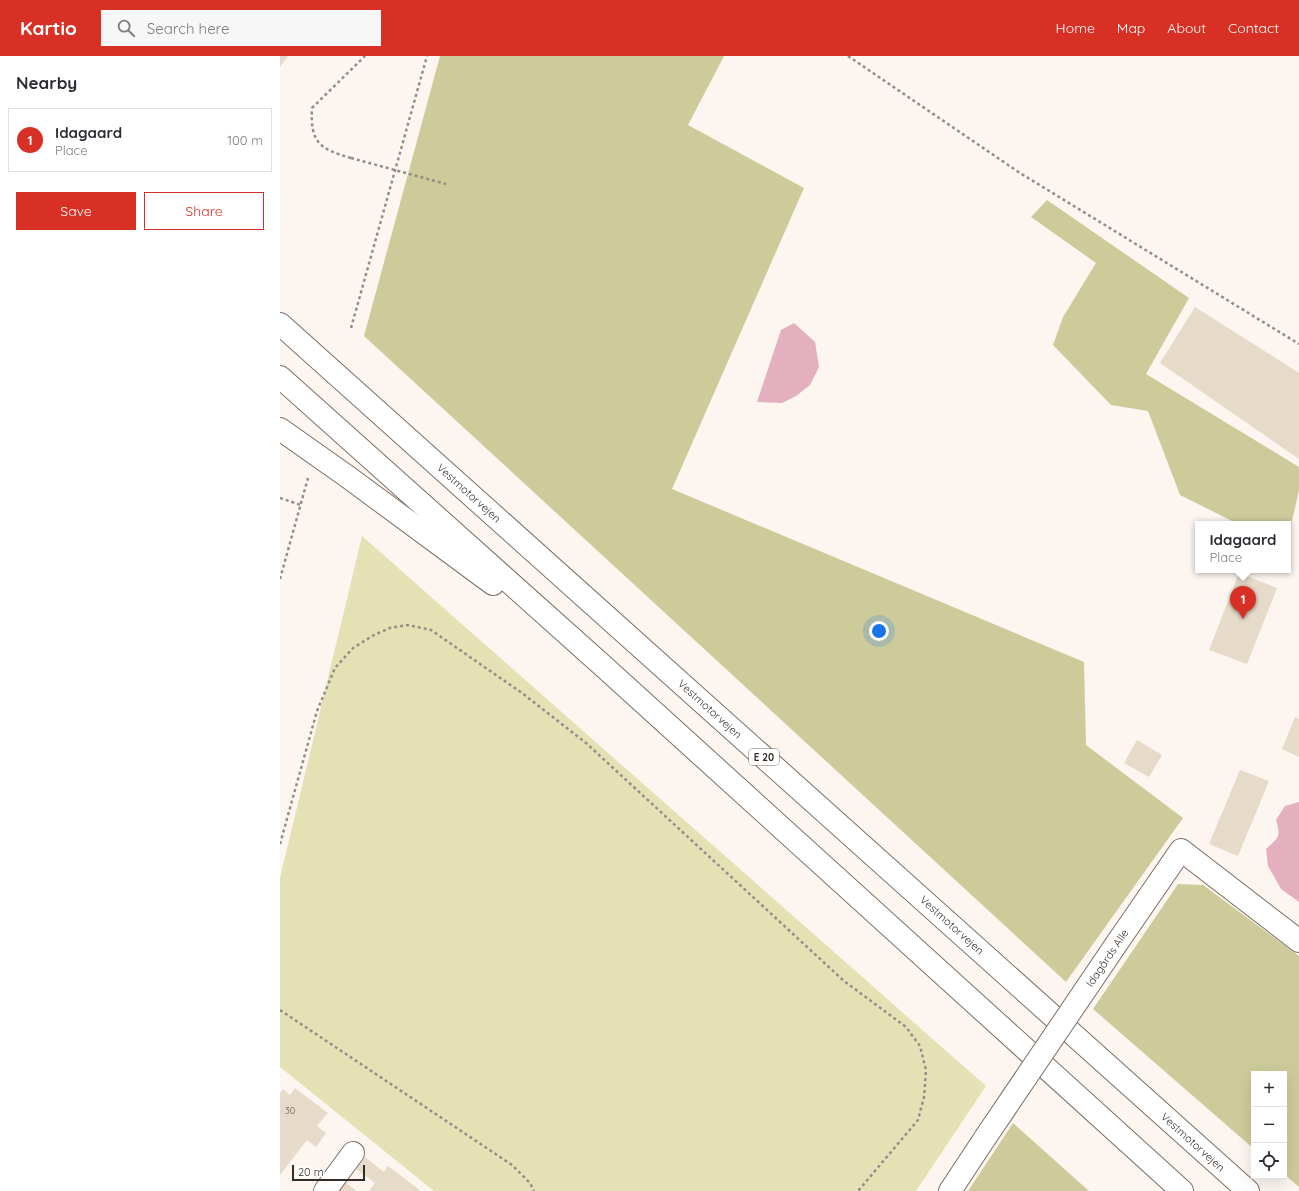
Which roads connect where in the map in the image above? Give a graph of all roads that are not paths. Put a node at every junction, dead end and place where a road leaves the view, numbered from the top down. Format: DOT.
graph roads {
  1 [pos="280,324"];
  2 [pos="280,377"];
  3 [pos="280,429"];
  4 [pos="602,665"];
  5 [pos="1299,941"];
  6 [pos="353,1153"];
  7 [pos="325,1191"];
  8 [pos="950,1191"];
  9 [pos="1182,1191"];
  10 [pos="1248,1191"];
  1 -- 10 [label="main road, Vestmotorvejen / E 20"];
  2 -- 4 [label="main road"];
  3 -- 4 [label="main road"];
  4 -- 9 [label="main road"];
  5 -- 8 [label="main road, Idagårds Alle, bridge"];
  6 -- 7 [label="main road"];
}
